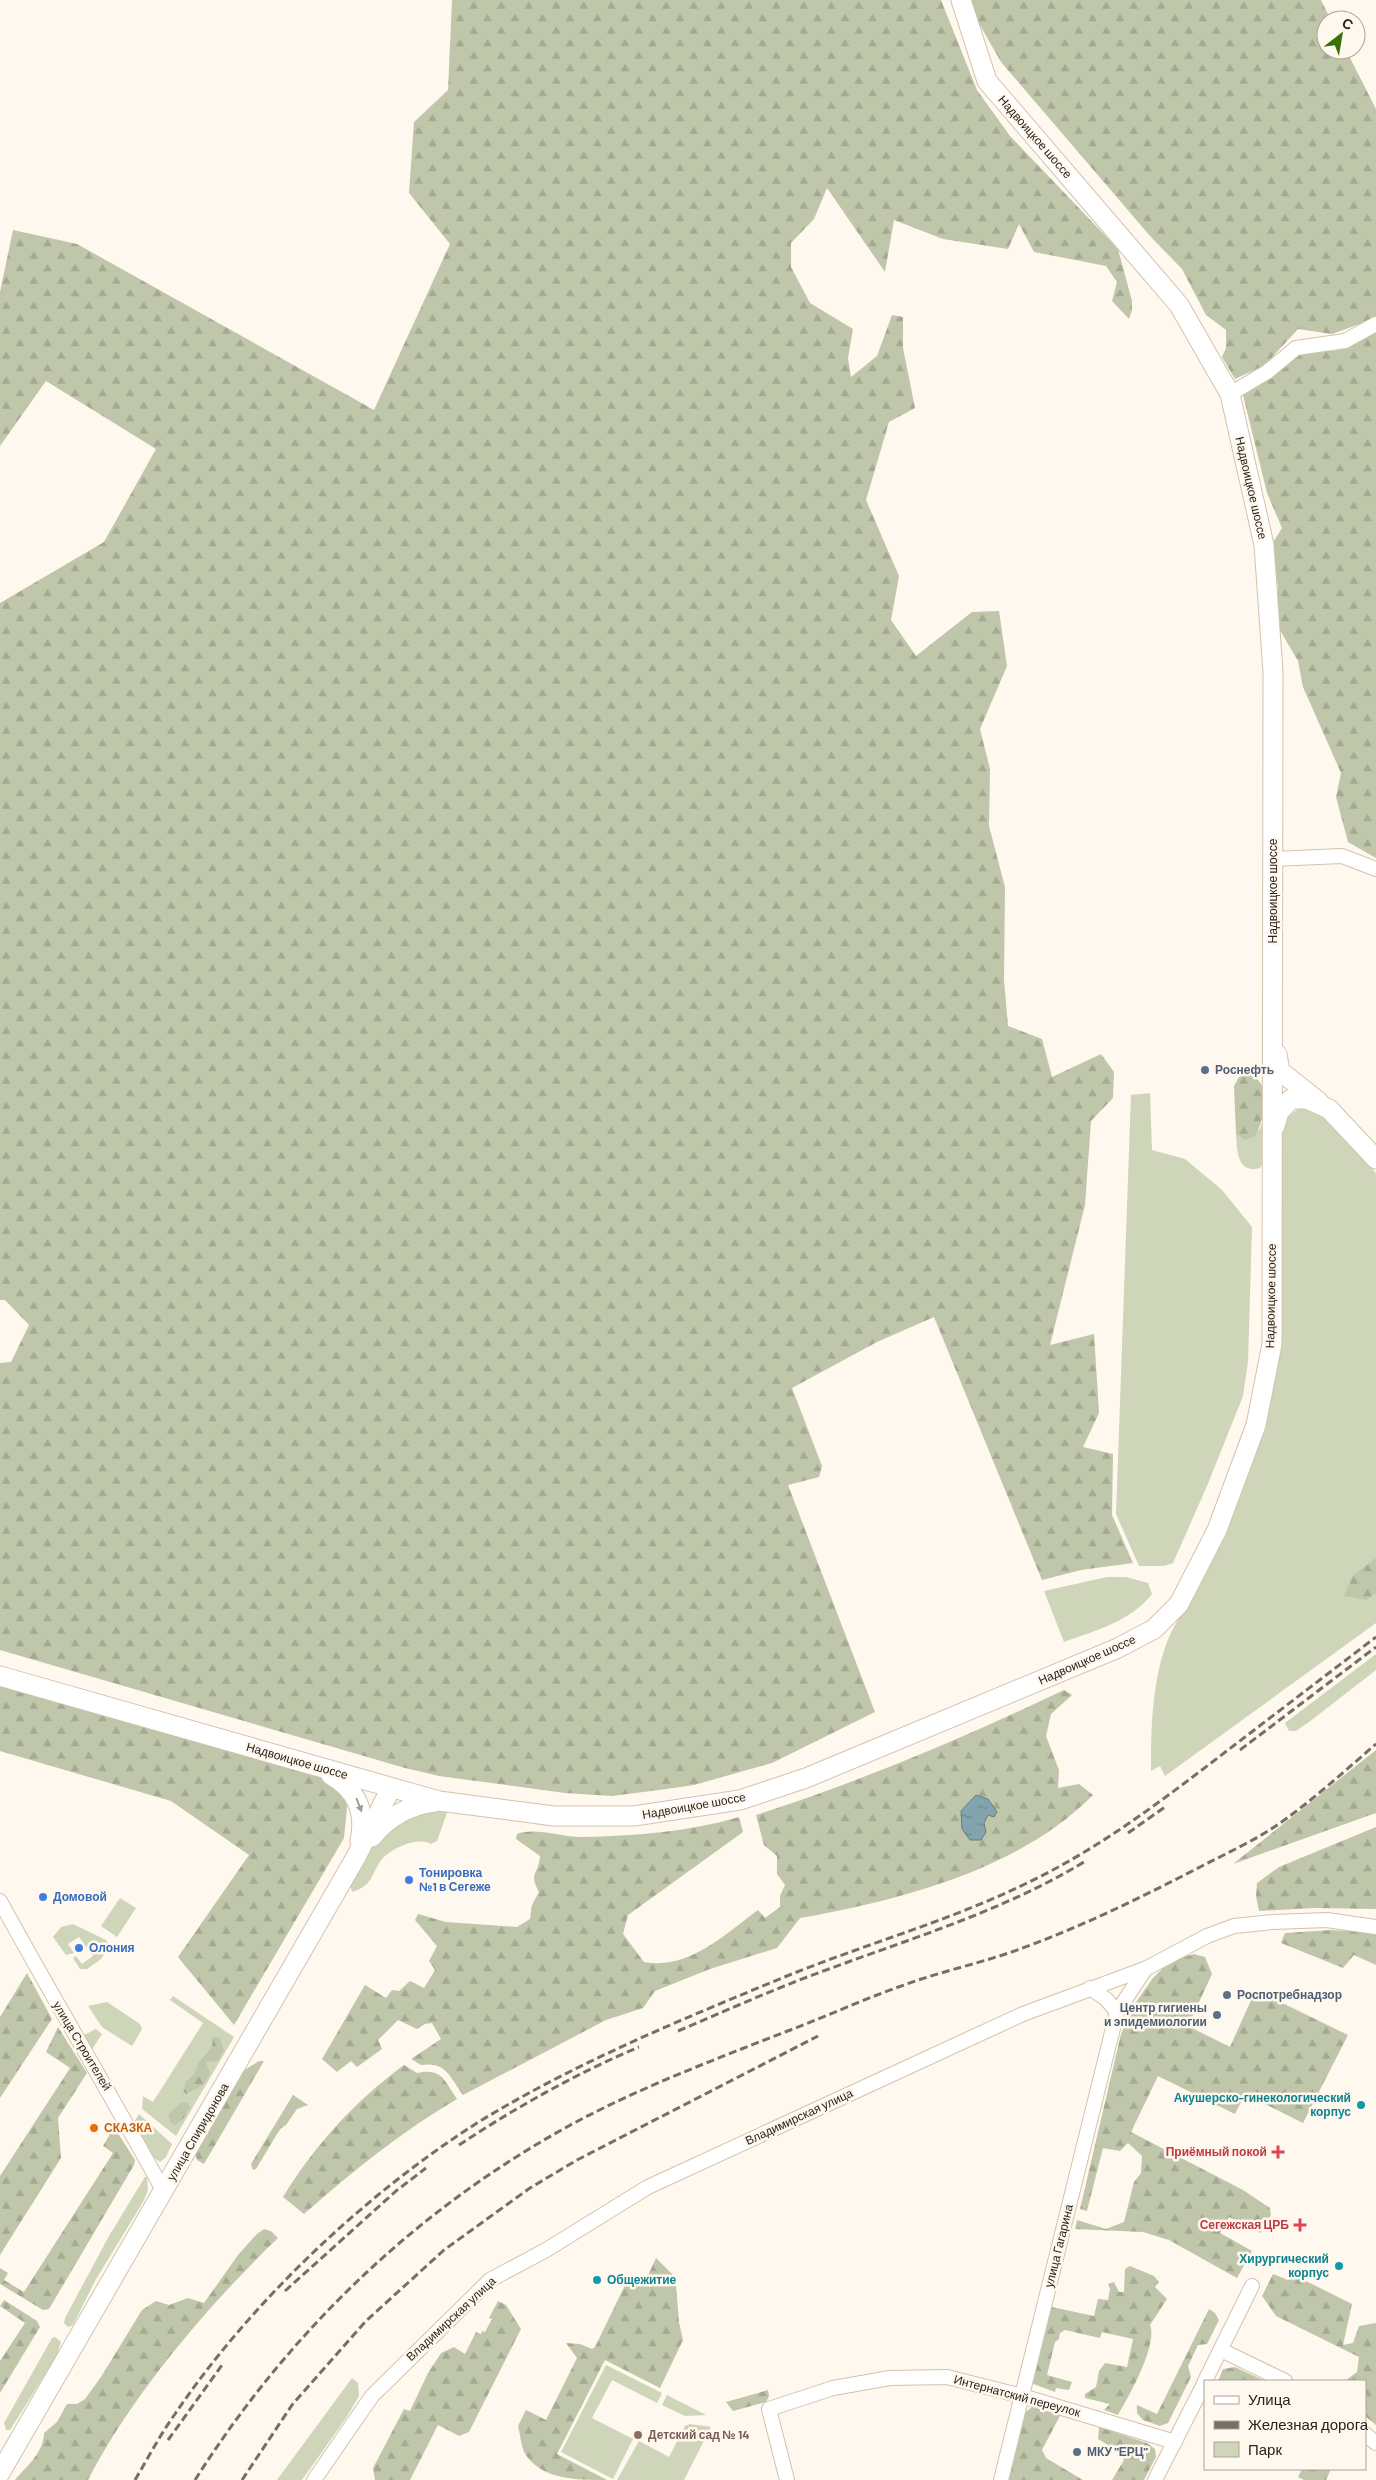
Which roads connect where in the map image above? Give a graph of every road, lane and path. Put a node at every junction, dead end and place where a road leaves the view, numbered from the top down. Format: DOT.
graph roads {
  1 [pos="961,0"];
  2 [pos="1376,324"];
  3 [pos="1230,394"];
  4 [pos="1273,859"];
  5 [pos="1376,869"];
  6 [pos="1273,1028"];
  7 [pos="1329,1109"];
  8 [pos="1273,1132"];
  9 [pos="1376,1159"];
  10 [pos="0,1676"];
  11 [pos="309,1765"];
  12 [pos="391,1788"];
  13 [pos="439,1801"];
  14 [pos="356,1857"];
  15 [pos="0,1901"];
  16 [pos="1376,1927"];
  17 [pos="1147,1968"];
  18 [pos="1090,1988"];
  19 [pos="1117,2012"];
  20 [pos="164,2190"];
  21 [pos="1252,2286"];
  22 [pos="1221,2350"];
  23 [pos="1206,2380"];
  24 [pos="1283,2380"];
  25 [pos="1204,2383"];
  26 [pos="1022,2396"];
  27 [pos="1175,2442"];
  28 [pos="0,2473"];
  29 [pos="314,2480"];
  30 [pos="787,2480"];
  31 [pos="1001,2480"];
  32 [pos="1155,2480"];
  1 -- 3 [label="main road, Надвоицкое шоссе"];
  2 -- 3 [label="street"];
  3 -- 4 [label="main road, Надвоицкое шоссе"];
  4 -- 5 [label="street"];
  4 -- 6 [label="main road, Надвоицкое шоссе"];
  6 -- 7 [label="main road"];
  6 -- 8 [label="main road, Надвоицкое шоссе"];
  7 -- 8 [label="main road"];
  7 -- 9 [label="main road"];
  8 -- 13 [label="main road, Надвоицкое шоссе"];
  10 -- 11 [label="main road, Надвоицкое шоссе"];
  11 -- 12 [label="main road, Надвоицкое шоссе"];
  11 -- 14 [label="main road, one-way"];
  12 -- 13 [label="main road, Надвоицкое шоссе"];
  12 -- 14 [label="main road, улица Спиридонова"];
  13 -- 14 [label="main road"];
  14 -- 20 [label="main road, улица Спиридонова"];
  15 -- 20 [label="street, улица Строителей"];
  16 -- 17 [label="street, Владимирская улица"];
  17 -- 18 [label="street, Владимирская улица"];
  17 -- 19 [label="street, улица Гагарина"];
  18 -- 19 [label="street"];
  18 -- 29 [label="street, Владимирская улица"];
  19 -- 26 [label="street, улица Гагарина"];
  20 -- 28 [label="main road, улица Спиридонова"];
  21 -- 22 [label="street"];
  22 -- 23 [label="street"];
  22 -- 24 [label="street"];
  25 -- 27 [label="street"];
  26 -- 27 [label="street, Интернатский переулок"];
  26 -- 30 [label="street, Интернатский переулок"];
  26 -- 31 [label="street, улица Гагарина"];
  27 -- 32 [label="street"];
}
